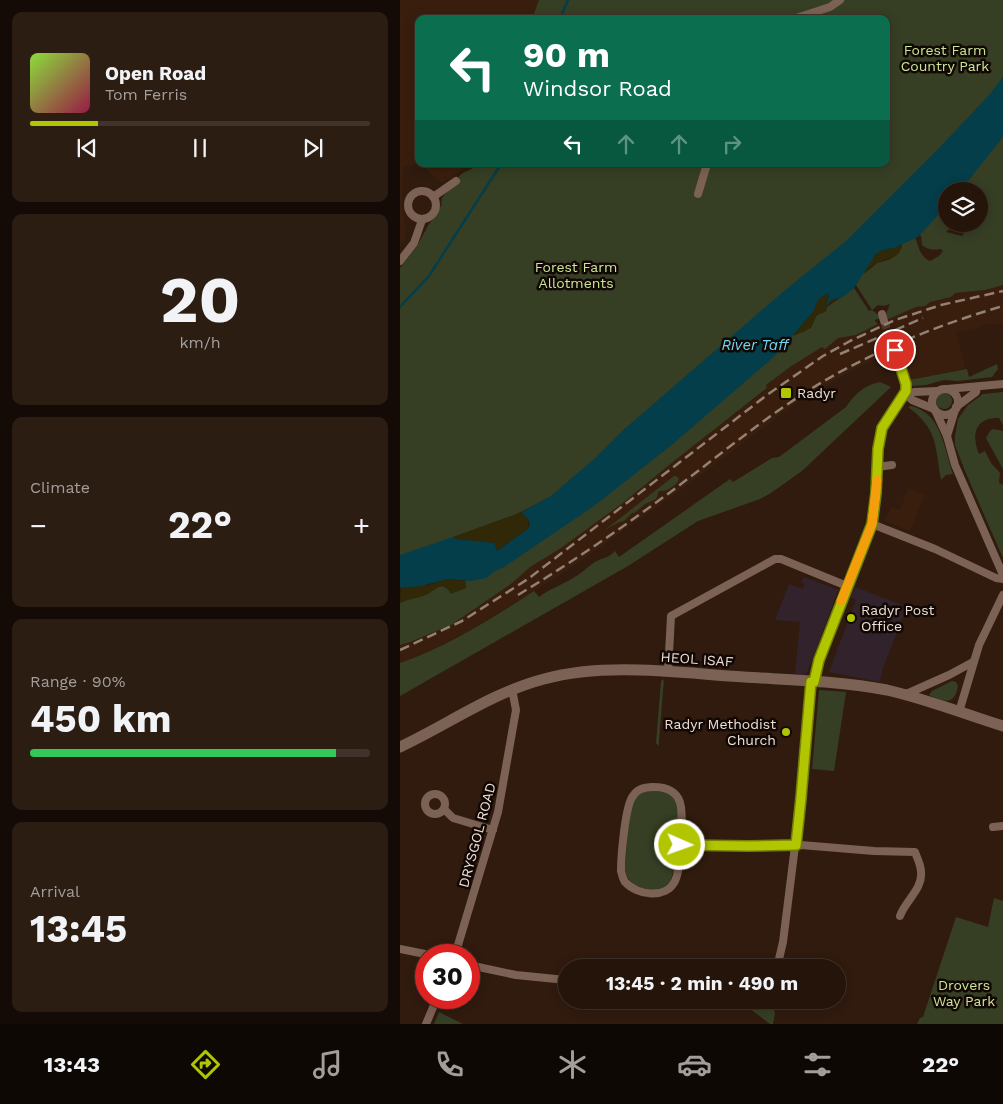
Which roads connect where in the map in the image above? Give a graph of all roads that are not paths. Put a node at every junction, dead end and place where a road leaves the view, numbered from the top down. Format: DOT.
graph roads {
  1 [pos="840,0"];
  2 [pos="805,15"];
  3 [pos="706,167"];
  4 [pos="456,180"];
  5 [pos="698,194"];
  6 [pos="433,197"];
  7 [pos="422,220"];
  8 [pos="400,261"];
  9 [pos="895,350"];
  10 [pos="1003,384"];
  11 [pos="978,387"];
  12 [pos="940,390"];
  13 [pos="907,395"];
  14 [pos="956,408"];
  15 [pos="935,410"];
  16 [pos="947,436"];
  17 [pos="892,465"];
  18 [pos="877,467"];
  19 [pos="872,524"];
  20 [pos="1003,574"];
  21 [pos="1003,579"];
  22 [pos="847,586"];
  23 [pos="1003,595"];
  24 [pos="973,662"];
  25 [pos="668,672"];
  26 [pos="813,682"];
  27 [pos="512,689"];
  28 [pos="904,695"];
  29 [pos="959,712"];
  30 [pos="1003,726"];
  31 [pos="400,747"];
  32 [pos="444,809"];
  33 [pos="1003,826"];
  34 [pos="993,827"];
  35 [pos="494,830"];
  36 [pos="680,845"];
  37 [pos="796,845"];
  38 [pos="900,916"];
  39 [pos="458,944"];
  40 [pos="400,949"];
  41 [pos="415,952"];
  42 [pos="778,959"];
  43 [pos="480,967"];
  44 [pos="558,979"];
  45 [pos="432,1009"];
  46 [pos="426,1024"];
  1 -- 2 [label="street"];
  3 -- 5 [label="street"];
  4 -- 6 [label="street"];
  6 -- 7 [label="street"];
  6 -- 7 [label="street"];
  7 -- 8 [label="street"];
  9 -- 13 [label="street"];
  10 -- 11 [label="street"];
  11 -- 12 [label="street"];
  11 -- 14 [label="street"];
  12 -- 13 [label="street"];
  12 -- 14 [label="street"];
  12 -- 15 [label="street"];
  13 -- 15 [label="street"];
  13 -- 18 [label="street"];
  14 -- 15 [label="street"];
  14 -- 16 [label="street"];
  15 -- 16 [label="street"];
  16 -- 20 [label="street"];
  17 -- 18 [label="street"];
  18 -- 19 [label="street"];
  19 -- 21 [label="street"];
  19 -- 22 [label="street"];
  22 -- 25 [label="street"];
  22 -- 26 [label="street"];
  23 -- 24 [label="street"];
  24 -- 28 [label="street"];
  24 -- 29 [label="street"];
  25 -- 26 [label="main road, HEOL ISAF"];
  25 -- 27 [label="main road, HEOL ISAF"];
  26 -- 28 [label="main road, HEOL ISAF"];
  26 -- 37 [label="street"];
  27 -- 31 [label="main road, HEOL ISAF"];
  27 -- 35 [label="street, DRYSGOL ROAD"];
  28 -- 29 [label="main road, HEOL ISAF"];
  29 -- 30 [label="main road, HEOL ISAF"];
  32 -- 35 [label="street"];
  33 -- 34 [label="street"];
  35 -- 39 [label="street, DRYSGOL ROAD"];
  36 -- 36 [label="street"];
  36 -- 37 [label="street"];
  37 -- 38 [label="street"];
  37 -- 42 [label="street"];
  40 -- 41 [label="street"];
  43 -- 44 [label="street"];
  45 -- 46 [label="street"];
}
